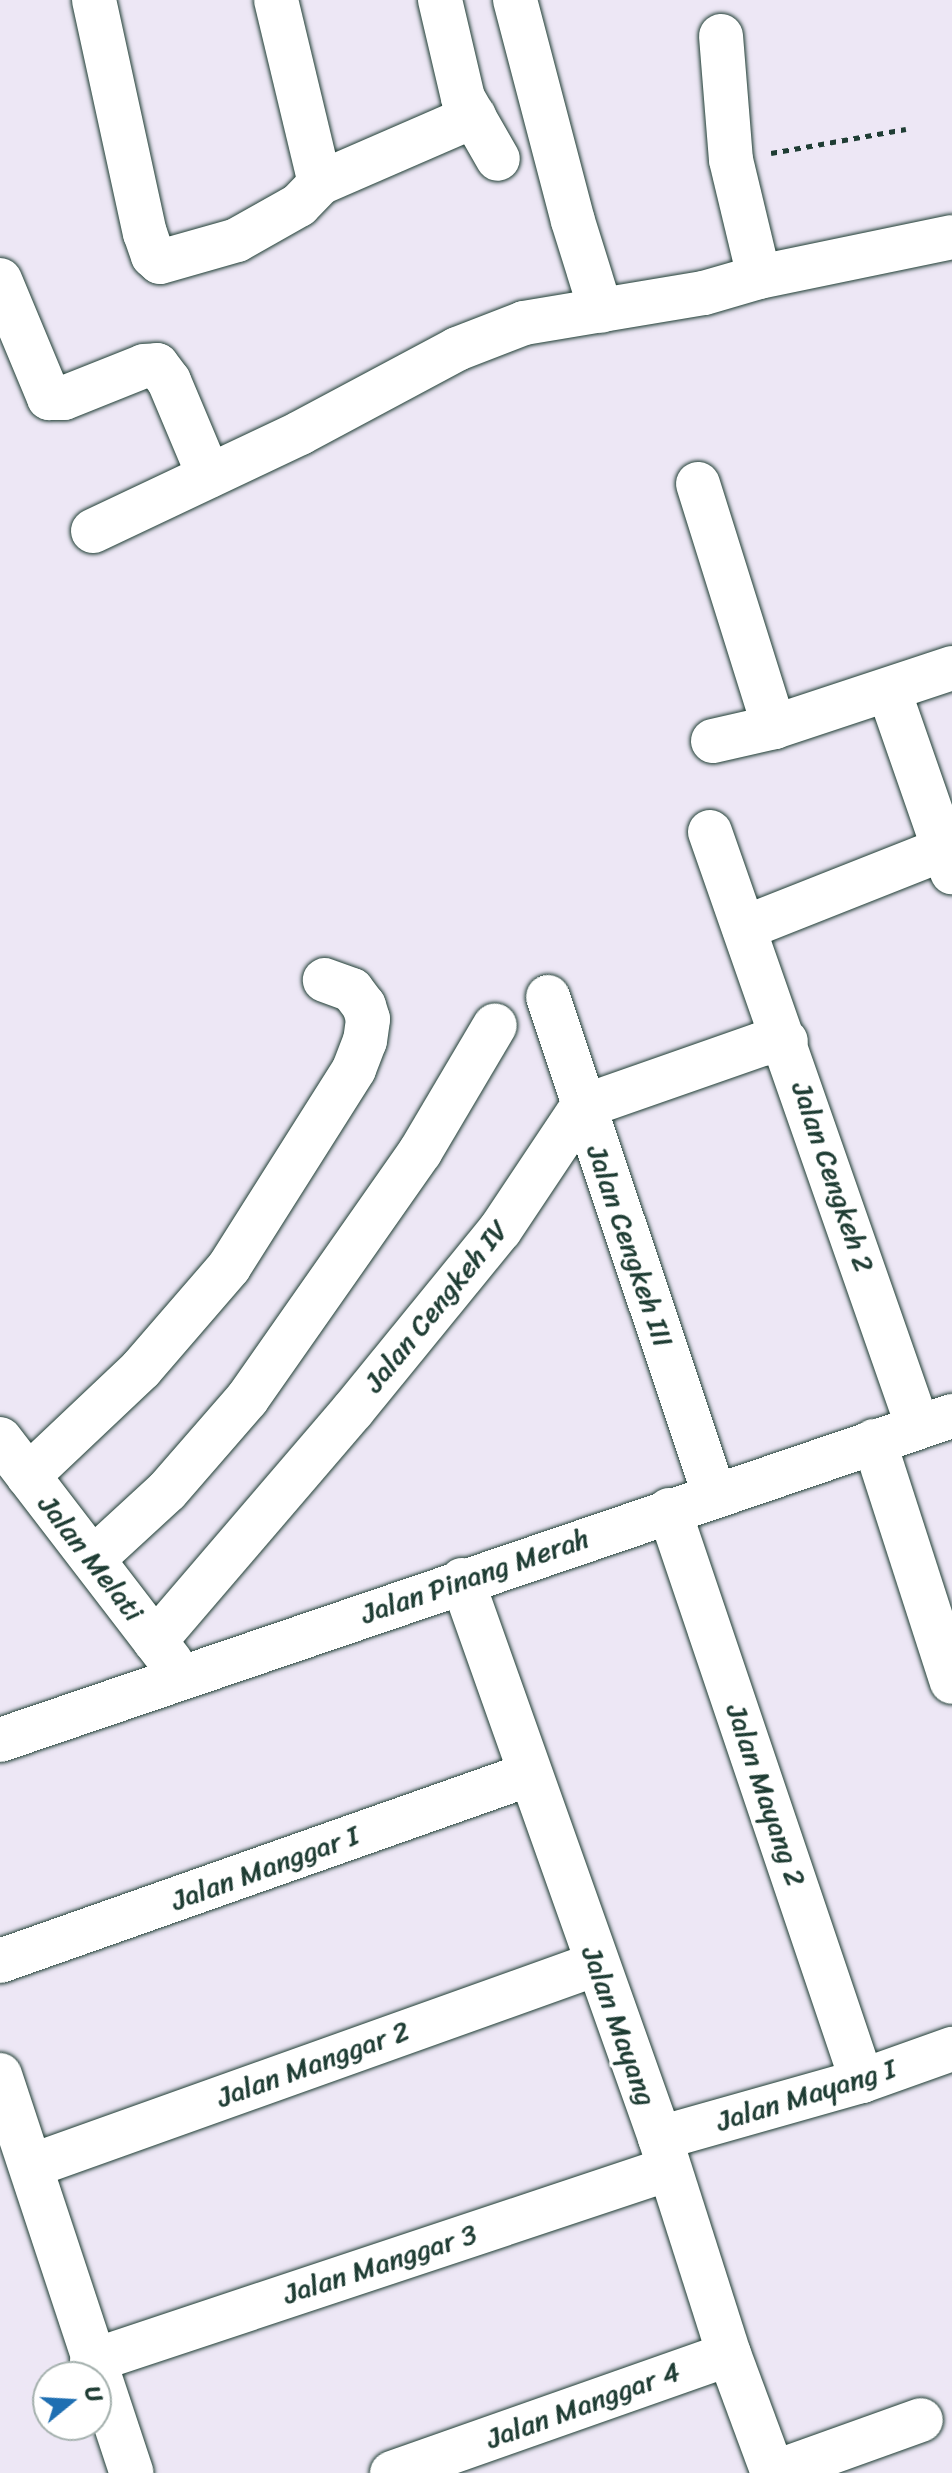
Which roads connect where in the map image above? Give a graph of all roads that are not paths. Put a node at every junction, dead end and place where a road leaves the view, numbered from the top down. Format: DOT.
graph roads {
  1 [pos="94,0"];
  2 [pos="276,0"];
  3 [pos="440,0"];
  4 [pos="515,0"];
  5 [pos="721,36"];
  6 [pos="474,116"];
  7 [pos="498,159"];
  8 [pos="320,183"];
  9 [pos="952,237"];
  10 [pos="759,277"];
  11 [pos="0,280"];
  12 [pos="601,311"];
  13 [pos="209,476"];
  14 [pos="698,484"];
  15 [pos="93,531"];
  16 [pos="952,668"];
  17 [pos="889,691"];
  18 [pos="774,727"];
  19 [pos="713,741"];
  20 [pos="710,832"];
  21 [pos="948,860"];
  22 [pos="744,928"];
  23 [pos="325,980"];
  24 [pos="548,997"];
  25 [pos="495,1025"];
  26 [pos="774,1043"];
  27 [pos="582,1107"];
  28 [pos="935,1421"];
  29 [pos="0,1439"];
  30 [pos="874,1441"];
  31 [pos="28,1476"];
  32 [pos="714,1494"];
  33 [pos="669,1510"];
  34 [pos="93,1559"];
  35 [pos="462,1580"];
  36 [pos="155,1641"];
  37 [pos="182,1677"];
  38 [pos="952,1682"];
  39 [pos="0,1740"];
  40 [pos="530,1774"];
  41 [pos="0,1961"];
  42 [pos="596,1964"];
  43 [pos="952,2049"];
  44 [pos="0,2075"];
  45 [pos="862,2081"];
  46 [pos="664,2153"];
  47 [pos="31,2166"];
  48 [pos="729,2354"];
  49 [pos="92,2361"];
  50 [pos="112,2417"];
  51 [pos="921,2420"];
  52 [pos="132,2473"];
  53 [pos="392,2473"];
  54 [pos="773,2473"];
  1 -- 8 [label="street"];
  2 -- 8 [label="street"];
  3 -- 6 [label="street"];
  4 -- 12 [label="street"];
  5 -- 10 [label="street"];
  6 -- 7 [label="street"];
  6 -- 8 [label="street"];
  9 -- 10 [label="street"];
  10 -- 12 [label="street"];
  11 -- 13 [label="street"];
  12 -- 13 [label="street"];
  13 -- 15 [label="street"];
  14 -- 18 [label="street"];
  16 -- 17 [label="street"];
  17 -- 18 [label="street"];
  17 -- 21 [label="street"];
  18 -- 19 [label="street"];
  20 -- 22 [label="street, Jalan Cengkeh 2"];
  21 -- 22 [label="street"];
  22 -- 26 [label="street, Jalan Cengkeh 2"];
  23 -- 31 [label="street"];
  24 -- 27 [label="street, Jalan Cengkeh III"];
  25 -- 34 [label="street"];
  26 -- 27 [label="street"];
  26 -- 28 [label="street, Jalan Cengkeh 2"];
  27 -- 32 [label="street, Jalan Cengkeh III"];
  27 -- 36 [label="street, Jalan Cengkeh IV"];
  28 -- 30 [label="street, Jalan Pinang Merah"];
  29 -- 31 [label="street, Jalan Melati"];
  30 -- 32 [label="street, Jalan Pinang Merah"];
  30 -- 38 [label="street"];
  31 -- 34 [label="street, Jalan Melati"];
  32 -- 33 [label="street, Jalan Pinang Merah"];
  33 -- 35 [label="street, Jalan Pinang Merah"];
  33 -- 45 [label="street, Jalan Mayang 2"];
  34 -- 36 [label="street, Jalan Melati"];
  35 -- 37 [label="street, Jalan Pinang Merah"];
  35 -- 40 [label="street, Jalan Mayang"];
  36 -- 37 [label="street, Jalan Melati"];
  37 -- 39 [label="street, Jalan Pinang Merah"];
  40 -- 41 [label="street, Jalan Manggar I"];
  40 -- 42 [label="street, Jalan Mayang"];
  42 -- 46 [label="street, Jalan Mayang"];
  42 -- 47 [label="street, Jalan Manggar 2"];
  43 -- 45 [label="street, Jalan Mayang I"];
  44 -- 47 [label="street"];
  45 -- 46 [label="street, Jalan Mayang I"];
  46 -- 48 [label="street, Jalan Mayang"];
  46 -- 49 [label="street, Jalan Manggar 3"];
  47 -- 49 [label="street"];
  48 -- 53 [label="street, Jalan Manggar 4"];
  48 -- 54 [label="street, Jalan Mayang"];
  50 -- 52 [label="street"];
  51 -- 54 [label="street"];
}
